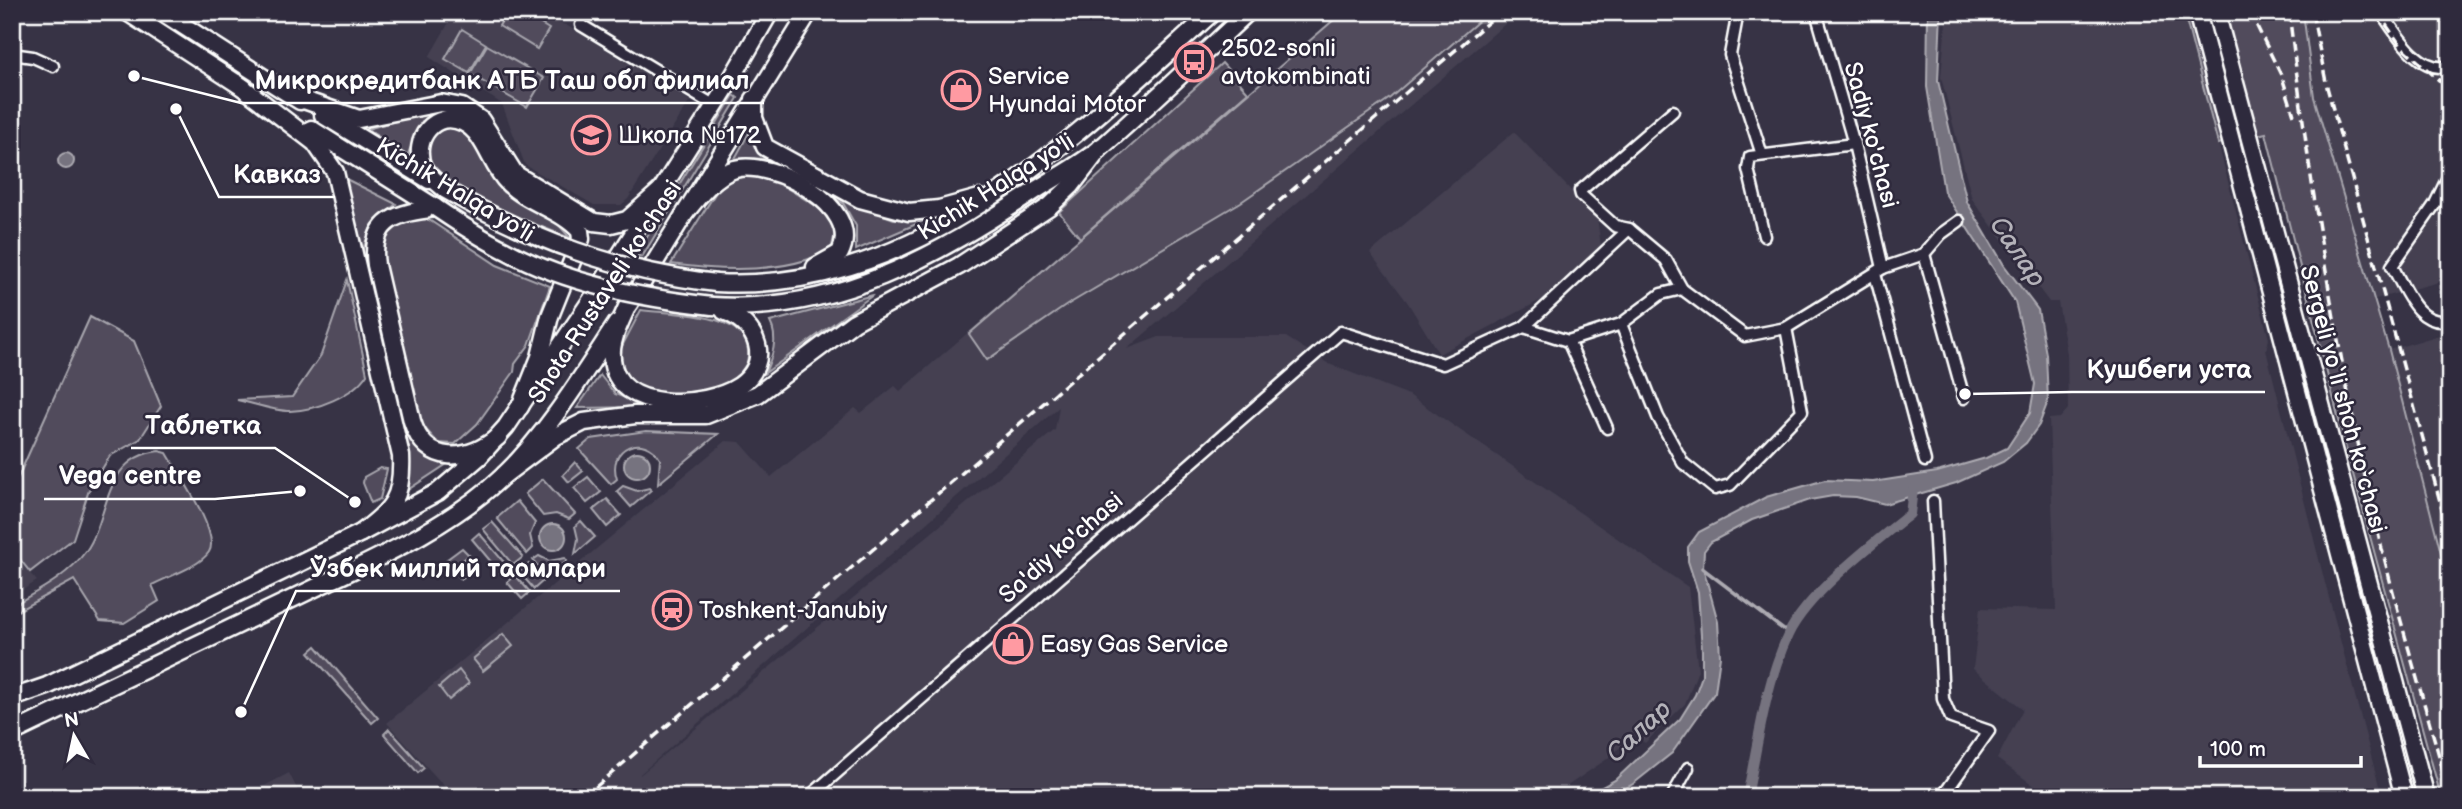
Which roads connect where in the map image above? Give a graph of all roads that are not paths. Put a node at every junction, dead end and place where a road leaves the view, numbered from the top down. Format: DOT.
graph roads {
  1 [pos="127,12"];
  2 [pos="162,12"];
  3 [pos="770,12"];
  4 [pos="809,12"];
  5 [pos="1213,12"];
  6 [pos="1248,12"];
  7 [pos="1738,12"];
  8 [pos="1816,12"];
  9 [pos="2197,12"];
  10 [pos="2216,12"];
  11 [pos="2381,12"];
  12 [pos="581,25"];
  13 [pos="12,54"];
  14 [pos="53,66"];
  15 [pos="2449,68"];
  16 [pos="237,83"];
  17 [pos="292,96"];
  18 [pos="754,99"];
  19 [pos="715,106"];
  20 [pos="1673,111"];
  21 [pos="1854,144"];
  22 [pos="1101,147"];
  23 [pos="1762,155"];
  24 [pos="2450,173"];
  25 [pos="446,190"];
  26 [pos="661,190"];
  27 [pos="998,193"];
  28 [pos="436,208"];
  29 [pos="686,212"];
  30 [pos="1959,221"];
  31 [pos="1629,229"];
  32 [pos="1764,236"];
  33 [pos="1924,254"];
  34 [pos="1879,271"];
  35 [pos="774,283"];
  36 [pos="1682,289"];
  37 [pos="712,306"];
  38 [pos="627,307"];
  39 [pos="2450,320"];
  40 [pos="1621,324"];
  41 [pos="1524,327"];
  42 [pos="1786,328"];
  43 [pos="1568,341"];
  44 [pos="1964,398"];
  45 [pos="520,407"];
  46 [pos="1607,428"];
  47 [pos="498,437"];
  48 [pos="1925,461"];
  49 [pos="504,475"];
  50 [pos="1933,501"];
  51 [pos="361,533"];
  52 [pos="12,698"];
  53 [pos="12,733"];
  54 [pos="1688,768"];
  55 [pos="809,797"];
  56 [pos="1672,797"];
  57 [pos="1942,797"];
  58 [pos="2404,797"];
  59 [pos="2426,797"];
  1 -- 16 [label="main road, Kichik Halqa yo'li"];
  2 -- 17 [label="main road, Kichik Halqa yo'li"];
  3 -- 19 [label="main road, Shota Rustaveli ko'chasi"];
  4 -- 18 [label="main road, Shota Rustaveli ko'chasi"];
  5 -- 27 [label="main road, Kichik Halqa yo'li"];
  6 -- 22 [label="main road, Kichik Halqa yo'li"];
  7 -- 23 [label="street"];
  8 -- 21 [label="street, Sadiy ko'chasi"];
  9 -- 58 [label="main road, Sergeli yo‘li shoh ko‘chasi"];
  10 -- 59 [label="main road, Sergeli yo‘li shoh ko‘chasi"];
  11 -- 15 [label="street"];
  12 -- 19 [label="street"];
  13 -- 14 [label="street"];
  16 -- 28 [label="main road, Kichik Halqa yo'li"];
  16 -- 51 [label="main road"];
  17 -- 25 [label="main road, Kichik Halqa yo'li"];
  17 -- 26 [label="main road"];
  18 -- 27 [label="main road"];
  18 -- 29 [label="main road, Shota Rustaveli ko'chasi"];
  19 -- 26 [label="main road, Shota Rustaveli ko'chasi"];
  20 -- 31 [label="street"];
  21 -- 23 [label="street"];
  21 -- 34 [label="street, Sadiy ko'chasi"];
  22 -- 37 [label="main road, Kichik Halqa yo'li"];
  22 -- 49 [label="main road"];
  23 -- 32 [label="street"];
  24 -- 39 [label="street"];
  25 -- 35 [label="main road, Kichik Halqa yo'li, bridge"];
  25 -- 45 [label="main road"];
  26 -- 45 [label="main road, Shota Rustaveli ko'chasi"];
  27 -- 35 [label="main road, Kichik Halqa yo'li"];
  28 -- 37 [label="main road, Kichik Halqa yo'li, bridge"];
  28 -- 47 [label="main road"];
  29 -- 35 [label="main road"];
  29 -- 38 [label="main road, Shota Rustaveli ko'chasi"];
  30 -- 33 [label="street"];
  31 -- 36 [label="street"];
  31 -- 41 [label="street"];
  33 -- 34 [label="street"];
  33 -- 44 [label="street"];
  34 -- 42 [label="street"];
  34 -- 48 [label="street, Sadiy ko'chasi"];
  36 -- 40 [label="street"];
  36 -- 42 [label="street"];
  37 -- 38 [label="main road"];
  38 -- 49 [label="main road, Shota Rustaveli ko'chasi"];
  40 -- 42 [label="street"];
  40 -- 43 [label="street"];
  41 -- 43 [label="street"];
  41 -- 55 [label="street, Sa'diy ko'chasi"];
  43 -- 46 [label="street"];
  45 -- 47 [label="main road, Shota Rustaveli ko'chasi"];
  47 -- 51 [label="main road, Shota Rustaveli ko'chasi"];
  49 -- 53 [label="main road, Shota Rustaveli ko'chasi"];
  50 -- 57 [label="street"];
  51 -- 52 [label="main road, Shota Rustaveli ko'chasi"];
  54 -- 56 [label="street"];
}
